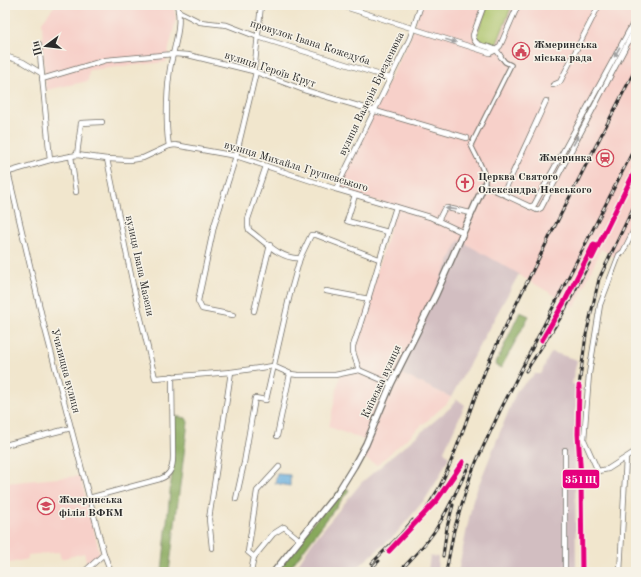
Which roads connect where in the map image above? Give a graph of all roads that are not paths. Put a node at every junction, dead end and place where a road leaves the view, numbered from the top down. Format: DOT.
graph roads {
  1 [pos="177,5"];
  2 [pos="261,5"];
  3 [pos="339,5"];
  4 [pos="420,5"];
  5 [pos="484,5"];
  6 [pos="518,5"];
  7 [pos="599,5"];
  8 [pos="178,11"];
  9 [pos="636,18"];
  10 [pos="636,27"];
  11 [pos="414,29"];
  12 [pos="258,37"];
  13 [pos="39,44"];
  14 [pos="496,50"];
  15 [pos="174,54"];
  16 [pos="5,56"];
  17 [pos="501,57"];
  18 [pos="255,72"];
  19 [pos="41,73"];
  20 [pos="390,78"];
  21 [pos="42,80"];
  22 [pos="553,85"];
  23 [pos="546,100"];
  24 [pos="374,111"];
  25 [pos="102,122"];
  26 [pos="467,138"];
  27 [pos="170,146"];
  28 [pos="77,155"];
  29 [pos="71,156"];
  30 [pos="236,156"];
  31 [pos="107,159"];
  32 [pos="50,160"];
  33 [pos="266,166"];
  34 [pos="6,173"];
  35 [pos="484,185"];
  36 [pos="336,189"];
  37 [pos="76,192"];
  38 [pos="503,194"];
  39 [pos="355,195"];
  40 [pos="396,207"];
  41 [pos="530,207"];
  42 [pos="471,213"];
  43 [pos="438,221"];
  44 [pos="388,232"];
  45 [pos="462,232"];
  46 [pos="634,233"];
  47 [pos="270,245"];
  48 [pos="300,258"];
  49 [pos="379,259"];
  50 [pos="326,291"];
  51 [pos="369,299"];
  52 [pos="254,311"];
  53 [pos="233,315"];
  54 [pos="273,366"];
  55 [pos="359,370"];
  56 [pos="231,372"];
  57 [pos="290,374"];
  58 [pos="172,376"];
  59 [pos="391,384"];
  60 [pos="71,428"];
  61 [pos="277,436"];
  62 [pos="5,445"];
  63 [pos="565,450"];
  64 [pos="636,451"];
  65 [pos="626,458"];
  66 [pos="279,467"];
  67 [pos="89,498"];
  68 [pos="236,499"];
  69 [pos="300,540"];
  70 [pos="212,548"];
  71 [pos="104,554"];
  72 [pos="254,557"];
  73 [pos="84,572"];
  74 [pos="111,572"];
  75 [pos="251,572"];
  76 [pos="274,572"];
  77 [pos="565,572"];
  78 [pos="620,572"];
  1 -- 8 [label="street"];
  2 -- 12 [label="street"];
  3 -- 11 [label="street"];
  4 -- 11 [label="street, вулиця Валерія Брезденюка"];
  5 -- 14 [label="street"];
  6 -- 14 [label="street"];
  7 -- 22 [label="street"];
  8 -- 12 [label="street, провулок Івана Кожедуба"];
  8 -- 15 [label="street"];
  9 -- 41 [label="street, one-way"];
  41 -- 10 [label="street, one-way"];
  11 -- 14 [label="street, one-way"];
  11 -- 20 [label="street, вулиця Валерія Брезденюка"];
  12 -- 18 [label="street"];
  12 -- 20 [label="street, провулок Івана Кожедуба"];
  13 -- 19 [label="street"];
  14 -- 17 [label="street"];
  15 -- 18 [label="street, вулиця Героїв Крут"];
  15 -- 21 [label="street, вулиця Героїв Крут"];
  15 -- 27 [label="street"];
  16 -- 19 [label="street"];
  17 -- 35 [label="street"];
  18 -- 24 [label="street, вулиця Героїв Крут"];
  18 -- 30 [label="street"];
  19 -- 21 [label="street"];
  20 -- 24 [label="street, вулиця Валерія Брезденюка"];
  21 -- 32 [label="street"];
  23 -- 38 [label="street"];
  24 -- 26 [label="street, вулиця Героїв Крут"];
  24 -- 36 [label="street, вулиця Валерія Брезденюка"];
  25 -- 28 [label="street"];
  27 -- 30 [label="street, вулиця Михайла Грушевського"];
  27 -- 31 [label="street, вулиця Михайла Грушевського"];
  28 -- 29 [label="street, вулиця Михайла Грушевського"];
  28 -- 31 [label="street, вулиця Михайла Грушевського"];
  29 -- 32 [label="street, вулиця Михайла Грушевського"];
  29 -- 37 [label="street"];
  30 -- 33 [label="street, вулиця Михайла Грушевського"];
  30 -- 53 [label="street"];
  31 -- 58 [label="street, вулиця Івана Мазепи"];
  32 -- 34 [label="street, вулиця Михайла Грушевського"];
  33 -- 36 [label="street, вулиця Михайла Грушевського"];
  33 -- 47 [label="street"];
  34 -- 60 [label="street, Училищна вулиця"];
  35 -- 38 [label="street"];
  35 -- 42 [label="street, Київська вулиця"];
  36 -- 39 [label="street, вулиця Михайла Грушевського"];
  38 -- 41 [label="street"];
  39 -- 40 [label="street, вулиця Михайла Грушевського"];
  39 -- 44 [label="street"];
  40 -- 43 [label="street, вулиця Михайла Грушевського"];
  40 -- 44 [label="street"];
  42 -- 43 [label="street, one-way"];
  42 -- 45 [label="street, Київська вулиця"];
  43 -- 45 [label="street, вулиця Михайла Грушевського"];
  44 -- 49 [label="street"];
  45 -- 59 [label="street, Київська вулиця"];
  46 -- 65 [label="street"];
  47 -- 48 [label="street"];
  47 -- 52 [label="street"];
  48 -- 49 [label="street"];
  48 -- 54 [label="street"];
  49 -- 51 [label="street"];
  50 -- 51 [label="street"];
  51 -- 55 [label="street"];
  54 -- 56 [label="street"];
  54 -- 57 [label="street"];
  54 -- 68 [label="street"];
  55 -- 57 [label="street"];
  55 -- 59 [label="street"];
  56 -- 58 [label="street"];
  56 -- 70 [label="street"];
  57 -- 61 [label="street"];
  58 -- 67 [label="street"];
  59 -- 69 [label="street, Київська вулиця"];
  60 -- 62 [label="street"];
  60 -- 67 [label="street, Училищна вулиця"];
  63 -- 77 [label="street"];
  64 -- 65 [label="street"];
  65 -- 78 [label="street"];
  66 -- 72 [label="street"];
  67 -- 71 [label="street, Училищна вулиця"];
  69 -- 72 [label="street"];
  69 -- 76 [label="street, Київська вулиця"];
  71 -- 73 [label="street"];
  71 -- 74 [label="street, Училищна вулиця"];
  72 -- 75 [label="street"];
}
